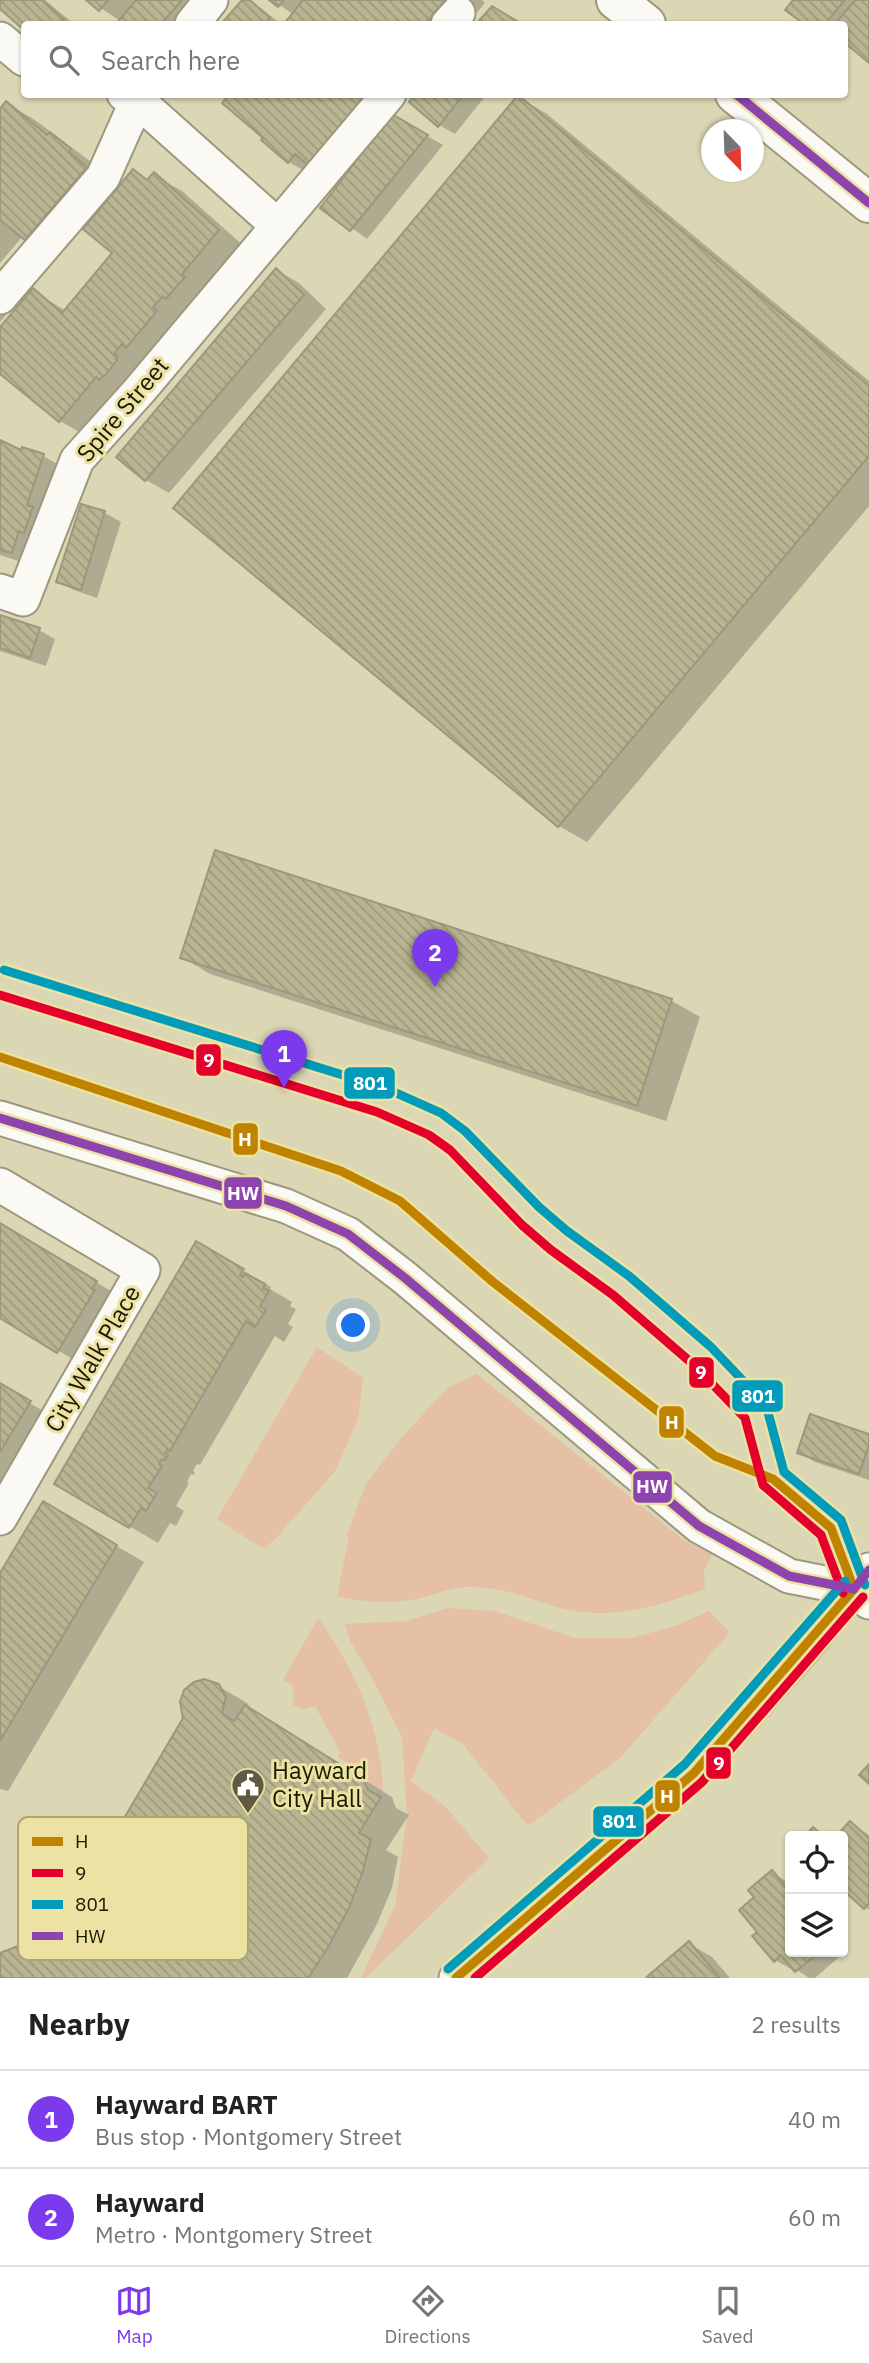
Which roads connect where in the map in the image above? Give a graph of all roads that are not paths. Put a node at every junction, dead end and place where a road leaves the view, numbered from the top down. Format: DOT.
graph roads {
  1 [pos="211,0"];
  2 [pos="616,0"];
  3 [pos="194,21"];
  4 [pos="642,21"];
  5 [pos="0,39"];
  6 [pos="21,56"];
  7 [pos="132,98"];
  8 [pos="135,98"];
  9 [pos="386,98"];
  10 [pos="740,98"];
  11 [pos="869,203"];
  12 [pos="278,226"];
  13 [pos="0,297"];
  14 [pos="0,591"];
  15 [pos="0,1118"];
  16 [pos="0,1185"];
  17 [pos="0,1517"];
  18 [pos="864,1587"];
  19 [pos="456,1978"];
  1 -- 3 [label="street"];
  2 -- 4 [label="street"];
  5 -- 6 [label="street"];
  7 -- 13 [label="street"];
  8 -- 12 [label="street"];
  9 -- 12 [label="street"];
  10 -- 11 [label="street"];
  12 -- 14 [label="street, Spire Street"];
  15 -- 18 [label="street"];
  16 -- 17 [label="street, City Walk Place"];
  18 -- 19 [label="street"];
}
